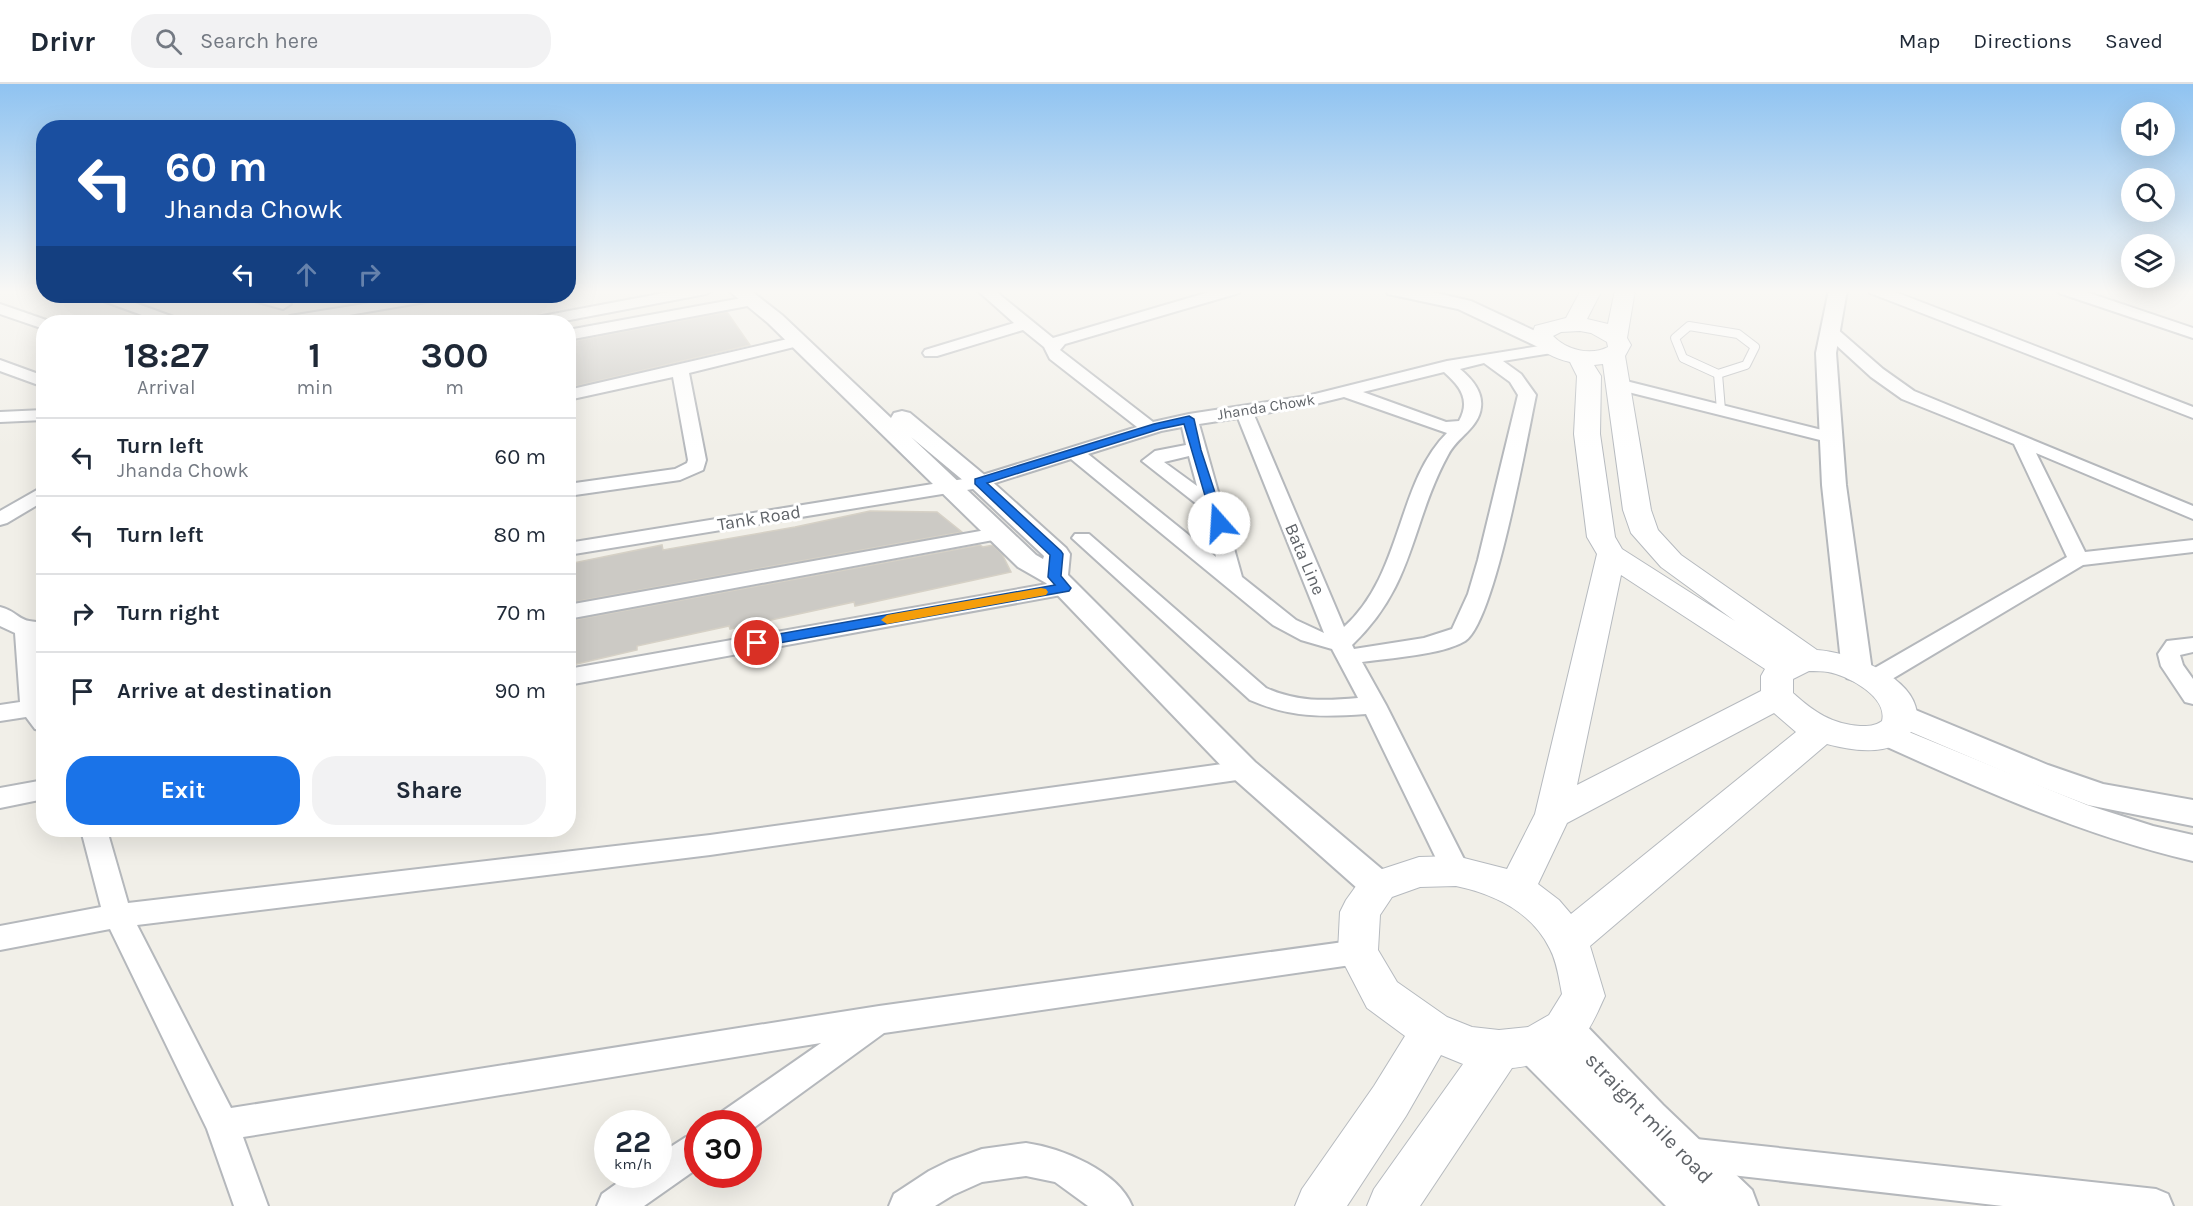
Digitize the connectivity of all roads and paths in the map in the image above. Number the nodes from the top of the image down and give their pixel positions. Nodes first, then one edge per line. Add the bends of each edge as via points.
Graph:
1 (795, 342) edge
2 (796, 342) edge
3 (816, 342) edge
4 (966, 342) edge
5 (1047, 342) edge
6 (1057, 342) edge
7 (1535, 342) edge
8 (1564, 342) edge
9 (1611, 342) edge
10 (1616, 342) edge
11 (1677, 342) edge
12 (1748, 342) edge
13 (1828, 342) edge
14 (1842, 342) edge
15 (2010, 342) edge
16 (1052, 346) junction
17 (1615, 347) junction
18 (931, 353) dead end
19 (1579, 357) junction
20 (1487, 358) junction
21 (0, 365) edge
22 (1447, 366) junction
23 (680, 370) junction
24 (1876, 373) junction
25 (1718, 374) junction
26 (36, 378) edge
27 (1618, 384) junction
28 (1348, 392) junction
29 (576, 393) edge
30 (1721, 410) junction
31 (1244, 411) junction
32 (2193, 413) edge
33 (36, 415) edge
34 (0, 417) edge
35 (1189, 419) junction
36 (1465, 425) junction
37 (1150, 428) junction
38 (1832, 438) junction
39 (2021, 440) junction
40 (1196, 450) junction
41 (1074, 452) junction
42 (2050, 452) junction
43 (979, 482) junction
44 (949, 486) junction
45 (576, 489) edge
46 (36, 497) edge
47 (1213, 507) junction
48 (2193, 513) edge
49 (0, 519) edge
50 (997, 534) junction
51 (1082, 538) dead end
52 (2193, 546) edge
53 (576, 548) edge
54 (1611, 554) junction
55 (2078, 559) junction
56 (1232, 580) junction
57 (1059, 582) junction
58 (576, 611) edge
59 (0, 614) edge
60 (35, 630) edge
61 (2193, 645) edge
62 (36, 646) edge
63 (1344, 650) junction
64 (576, 675) edge
65 (1790, 675) junction
66 (1866, 675) junction
67 (2193, 696) edge
68 (1374, 705) junction
69 (36, 712) edge
70 (0, 713) edge
71 (1894, 725) junction
72 (1821, 730) junction
73 (1244, 770) junction
74 (36, 791) edge
75 (0, 798) edge
76 (2193, 813) edge
77 (1553, 814) junction
78 (96, 837) edge
79 (2193, 849) edge
80 (1456, 871) junction
81 (1377, 886) junction
82 (1516, 890) junction
83 (118, 916) junction
84 (0, 938) edge
85 (1567, 940) junction
86 (1358, 952) junction
87 (879, 1020) junction
88 (1432, 1031) junction
89 (1532, 1042) junction
90 (752, 1110) edge
91 (222, 1125) junction
92 (1682, 1153) junction
93 (684, 1158) edge
94 (2000, 1197) edge
95 (251, 1206) edge
96 (614, 1206) edge
97 (906, 1206) edge
98 (1114, 1206) edge
99 (1319, 1206) edge
100 (1391, 1206) edge
101 (1696, 1206) edge
102 (1736, 1206) edge
103 (2156, 1206) edge

1 - 23 street
2 - 44 street
3 - 43 street
4 - 18 street
5 - 16 street
6 - 16 street
7 - 20 street, Jhanda Chowk
8 - 19 main road
9 - 17 main road
10 - 17 main road
11 - 25 lane via 1683,358
12 - 25 lane via 1755,348 1746,365
13 - 38 street
14 - 24 street
15 - 32 street
16 - 37 street via 1056,356
17 - 19 main road via 1596,358
17 - 27 main road
19 - 54 main road via 1589,376 1587,434 1601,537
20 - 22 street, Jhanda Chowk
20 - 63 street via 1524,386 1527,395 1481,587 1467,626 1459,635 1441,641
21 - 26 street
22 - 28 street, Jhanda Chowk
22 - 36 street via 1472,393 1471,414
23 - 29 street
23 - 45 street via 696,466 680,474
24 - 39 street via 1908,395
24 - 42 street via 1996,419 2048,445
25 - 30 lane
27 - 30 street
27 - 65 main road via 1637,510 1645,533
28 - 31 street, Jhanda Chowk
28 - 36 street via 1444,428
30 - 38 street
31 - 35 street, Jhanda Chowk
31 - 63 street, Bata Line
33 - 34 street
35 - 37 street, Jhanda Chowk
35 - 40 street
36 - 63 street via 1440,453 1387,585
37 - 41 street, Jhanda Chowk
38 - 66 street via 1834,485
39 - 42 street
39 - 55 street
40 - 47 street
40 - 47 street via 1151,460
41 - 43 street, Jhanda Chowk
41 - 56 street
42 - 48 street
43 - 44 street, Jhanda Chowk
43 - 57 street via 1057,554
44 - 50 street
44 - 53 street, Tank Road
46 - 49 street
47 - 56 street
50 - 57 street
50 - 58 street
51 - 68 street via 1258,694 1304,710
52 - 55 street
54 - 65 main road
54 - 77 main road
55 - 66 street
56 - 63 street via 1296,631
57 - 64 street
57 - 73 street
59 - 60 street via 10,625
60 - 62 street
61 - 67 street via 2175,646 2169,654 2172,666
63 - 68 street, Bata Line
65 - 66 main road via 1831,662
65 - 72 main road via 1797,714
65 - 77 main road
66 - 71 main road via 1897,702
68 - 80 street, Bata Line
69 - 70 street
71 - 72 main road via 1873,738
71 - 76 street via 2100,796
71 - 79 street via 2024,794 2092,820
72 - 85 main road
73 - 81 street
73 - 83 street via 710,845
74 - 75 street
77 - 82 main road
78 - 83 street
80 - 81 main road via 1419,872
80 - 82 main road via 1486,876
81 - 86 main road via 1360,912
82 - 85 main road via 1547,912
83 - 84 street
83 - 91 street
85 - 89 main road via 1584,996
86 - 87 street
86 - 88 main road via 1382,995
87 - 90 street
87 - 91 street
88 - 89 main road via 1470,1047
88 - 99 main road
89 - 92 street, straight mile road
89 - 100 main road
89 - 101 street, straight mile road
91 - 95 street
92 - 94 street
92 - 102 street, straight mile road
93 - 96 street
94 - 103 street
97 - 98 street via 956,1173 1002,1161 1036,1161 1066,1169

